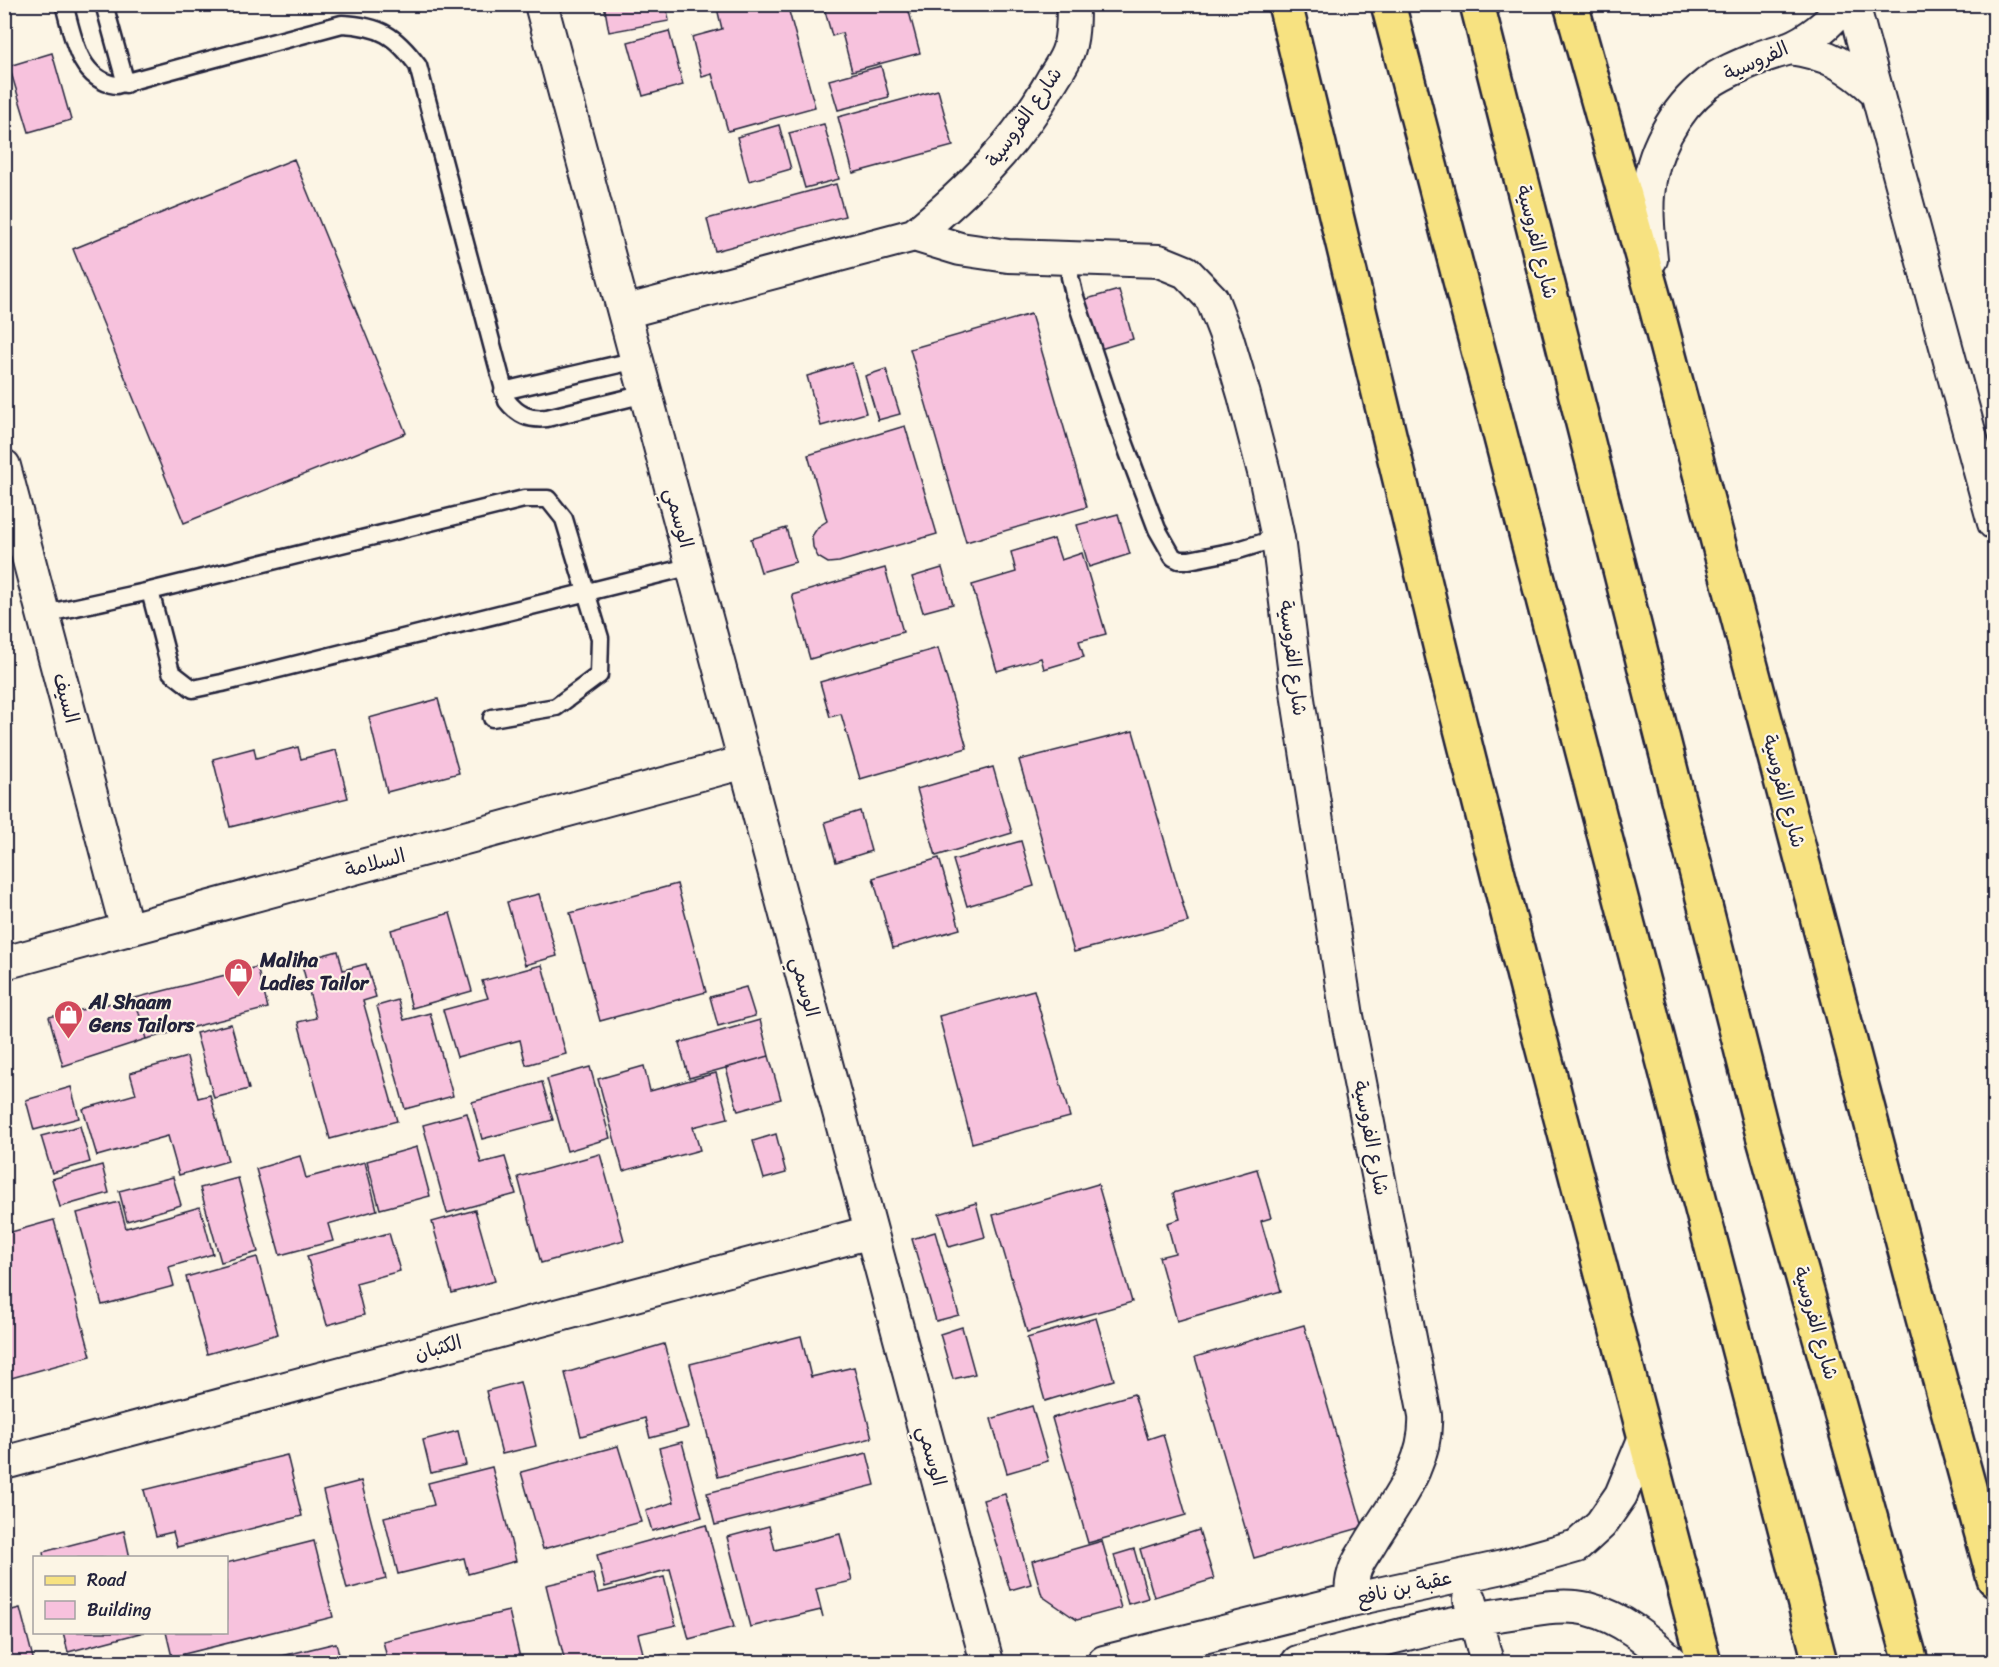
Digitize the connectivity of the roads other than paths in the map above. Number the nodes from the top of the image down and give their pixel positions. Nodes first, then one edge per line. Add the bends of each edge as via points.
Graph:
1 (64, 4) edge
2 (104, 4) edge
3 (541, 4) edge
4 (1073, 4) edge
5 (1286, 4) edge
6 (1388, 4) edge
7 (1477, 4) edge
8 (1571, 4) edge
9 (1844, 4) edge
10 (1853, 4) edge
11 (1789, 48) junction
12 (126, 84) junction
13 (1877, 92) junction
14 (914, 235) junction
15 (1071, 259) junction
16 (1654, 299) junction
17 (624, 312) junction
18 (637, 360) junction
19 (503, 391) junction
20 (645, 394) junction
21 (4, 466) edge
22 (1995, 523) edge
23 (1278, 538) junction
24 (692, 566) junction
25 (150, 591) junction
26 (585, 592) junction
27 (44, 614) junction
28 (492, 718) dead end
29 (745, 762) junction
30 (127, 930) junction
31 (4, 963) edge
32 (871, 1232) junction
33 (1646, 1437) junction
34 (4, 1463) edge
35 (1464, 1575) junction
36 (1995, 1579) edge
37 (1352, 1600) junction
38 (1474, 1618) junction
39 (1183, 1653) edge
40 (987, 1662) edge
41 (1104, 1662) edge
42 (1298, 1662) edge
43 (1487, 1662) edge
44 (1672, 1662) edge
45 (1704, 1662) edge
46 (1820, 1662) edge
47 (1911, 1662) edge

1 - 12 lane via 86,68 105,83
2 - 12 lane
3 - 17 street, الوسمي
4 - 14 street, شارع الفروسية via 1068,53 1022,127 986,171
5 - 33 main road via 1445,666
6 - 46 main road
7 - 47 main road, شارع الفروسية via 1764,1139
8 - 16 main road, شارع الفروسية
9 - 11 street, الفروسية via 1827,23
10 - 13 street
11 - 13 street via 1837,62
11 - 16 street, الفروسية via 1733,68 1706,85 1666,134 1653,164 1648,195
12 - 19 lane via 342,24 364,25 386,33 404,47 418,66 425,87
13 - 22 street
14 - 15 street, شارع الفروسية via 960,249
14 - 17 street
15 - 23 street, شارع الفروسية via 1159,261 1186,272 1212,298 1244,395
15 - 23 lane via 1074,294 1117,423 1157,529 1173,556 1189,560
16 - 36 main road, شارع الفروسية
17 - 18 street, الوسمي
18 - 19 lane
18 - 20 street, الوسمي
19 - 20 lane via 515,410 536,419
20 - 24 street, الوسمي
21 - 27 street, السيف
23 - 37 street, شارع الفروسية via 1298,699 1347,1016 1425,1415 1424,1445 1417,1466 1358,1562
24 - 26 lane
24 - 29 street, الوسمي
25 - 26 lane via 524,499 548,499 564,519
25 - 26 lane via 171,672 193,689
25 - 27 lane
26 - 28 lane via 600,639 599,675 555,707
27 - 30 street, السيف
29 - 30 street, السلامة
29 - 32 street, الوسمي
30 - 31 street, السلامة
32 - 34 street, الكثبان
32 - 40 street, الوسمي
33 - 35 street, عقبة بن نافع via 1621,1495 1601,1524 1577,1546
33 - 45 main road
35 - 37 street, عقبة بن نافع
35 - 38 street
37 - 39 street, عقبة بن نافع
38 - 42 street
38 - 43 street
38 - 44 street via 1550,1607 1586,1609 1618,1619
39 - 41 street, عقبة بن نافع

